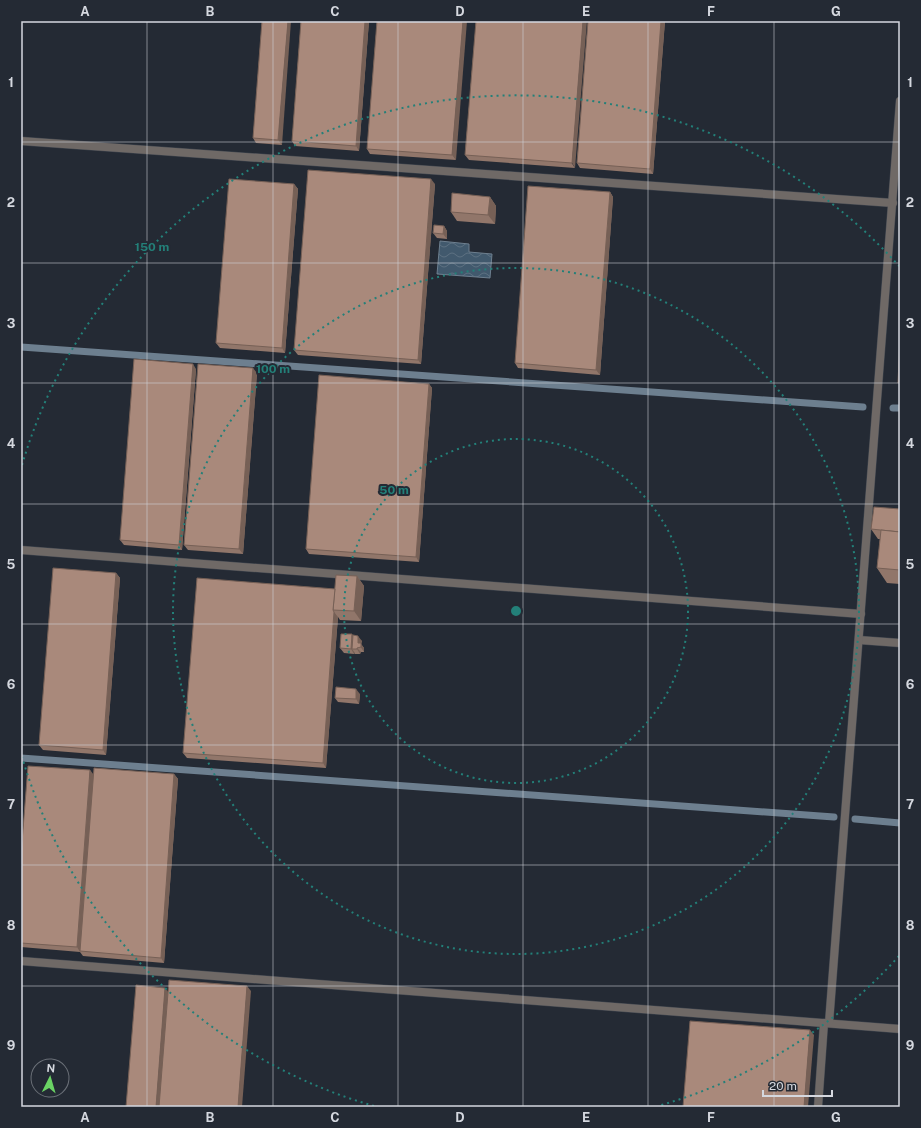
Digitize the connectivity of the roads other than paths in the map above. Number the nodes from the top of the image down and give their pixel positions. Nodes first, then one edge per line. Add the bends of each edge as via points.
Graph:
1 (900, 101) edge
2 (21, 141) edge
3 (895, 200) edge
4 (21, 550) edge
5 (861, 614) junction
6 (859, 640) junction
7 (900, 643) edge
8 (21, 962) edge
9 (827, 1023) junction
10 (900, 1028) edge
11 (818, 1107) edge

1 - 3 street
2 - 3 street
3 - 5 street
4 - 5 street
5 - 6 street
6 - 7 street
6 - 9 street
8 - 9 street
9 - 10 street
9 - 11 street

